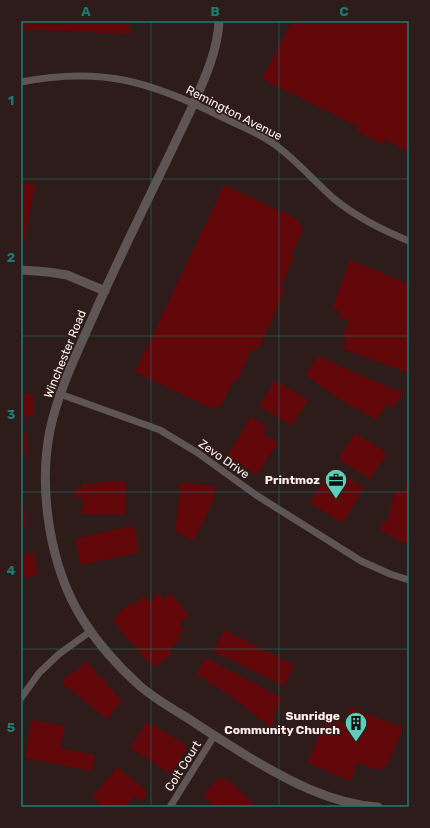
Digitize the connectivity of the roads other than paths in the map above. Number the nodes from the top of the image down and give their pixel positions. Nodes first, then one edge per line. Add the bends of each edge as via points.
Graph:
1 (219, 21) edge
2 (21, 82) edge
3 (194, 103) junction
4 (409, 241) edge
5 (21, 270) edge
6 (105, 291) junction
7 (60, 394) junction
8 (409, 580) edge
9 (91, 631) junction
10 (21, 698) edge
11 (214, 736) junction
12 (170, 807) edge
13 (368, 807) edge
14 (378, 807) edge

1 - 3 street, Winchester Road via 206,76
2 - 3 street, Remington Avenue via 78,75 108,77 152,86
3 - 4 street, Remington Avenue via 266,138 334,198 363,219
3 - 6 street, Winchester Road
5 - 6 street via 67,275
6 - 7 street, Winchester Road
7 - 8 street, Zevo Drive via 160,430 198,453 256,495 361,561
7 - 9 street, Winchester Road via 48,446 47,513 61,572 82,619
9 - 10 street via 59,654 39,673
9 - 11 street, Winchester Road via 111,656 142,687
11 - 12 street, Colt Court
11 - 13 street, Winchester Road via 284,778 314,791
13 - 14 street, Winchester Road

